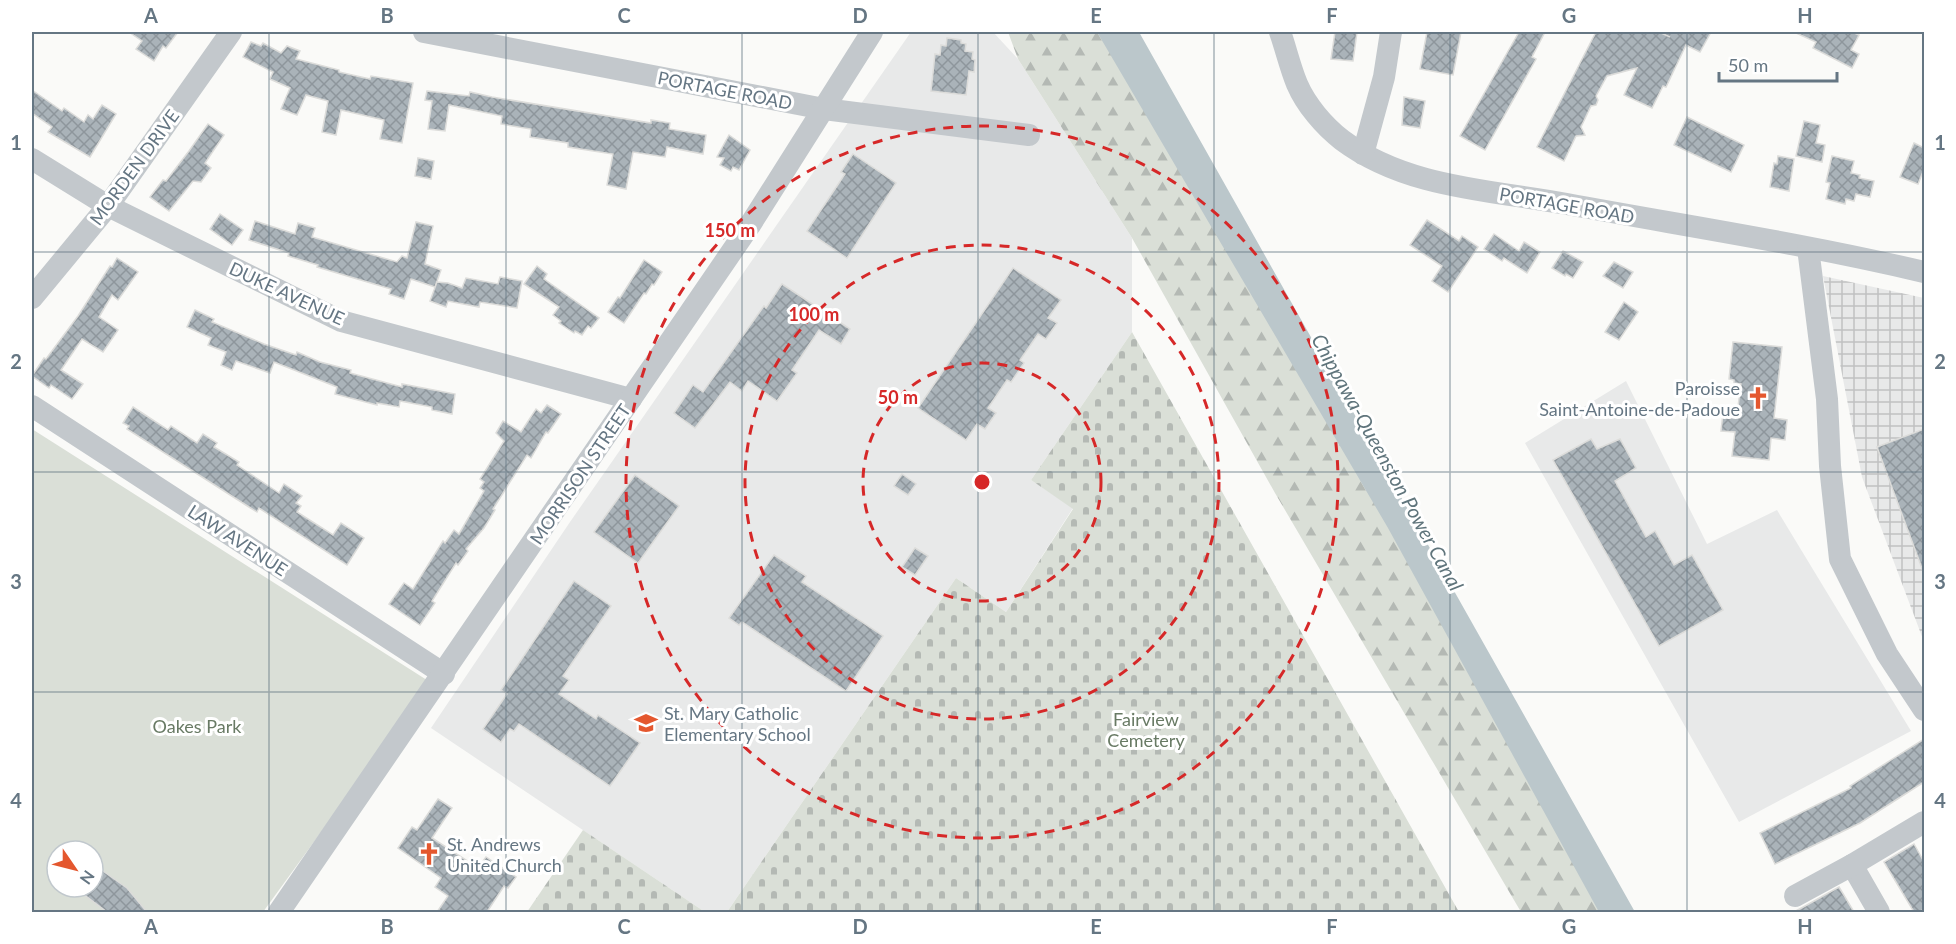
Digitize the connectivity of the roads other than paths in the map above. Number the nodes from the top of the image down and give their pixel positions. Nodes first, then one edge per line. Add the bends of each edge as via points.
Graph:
1 (231, 32) edge
2 (424, 32) edge
3 (872, 32) edge
4 (1280, 32) edge
5 (1391, 32) edge
6 (824, 109) junction
7 (1029, 135) dead end
8 (1363, 154) junction
9 (32, 159) edge
10 (108, 206) junction
11 (1808, 248) junction
12 (1924, 272) edge
13 (32, 298) edge
14 (631, 399) junction
15 (32, 406) edge
16 (444, 674) junction
17 (1924, 710) edge
18 (1924, 822) edge
19 (1852, 865) junction
20 (1795, 896) dead end
21 (279, 912) edge
22 (1879, 912) edge

1 - 10 street, MORDEN DRIVE
2 - 6 street, PORTAGE ROAD
3 - 6 street, MORRISON STREET
4 - 8 street, PORTAGE ROAD via 1297,85 1321,121
5 - 8 street via 1384,76
6 - 7 street, PORTAGE ROAD
6 - 14 street, MORRISON STREET
8 - 11 street, PORTAGE ROAD via 1401,173 1445,184
9 - 10 street, DUKE AVENUE
10 - 13 street, MORDEN DRIVE
10 - 14 street, DUKE AVENUE via 341,321
11 - 12 street, PORTAGE ROAD
11 - 17 street via 1827,399 1840,559 1887,654
14 - 16 street, MORRISON STREET
15 - 16 street, LAW AVENUE
16 - 21 street, MORRISON STREET
18 - 19 street
19 - 20 street
19 - 22 street

